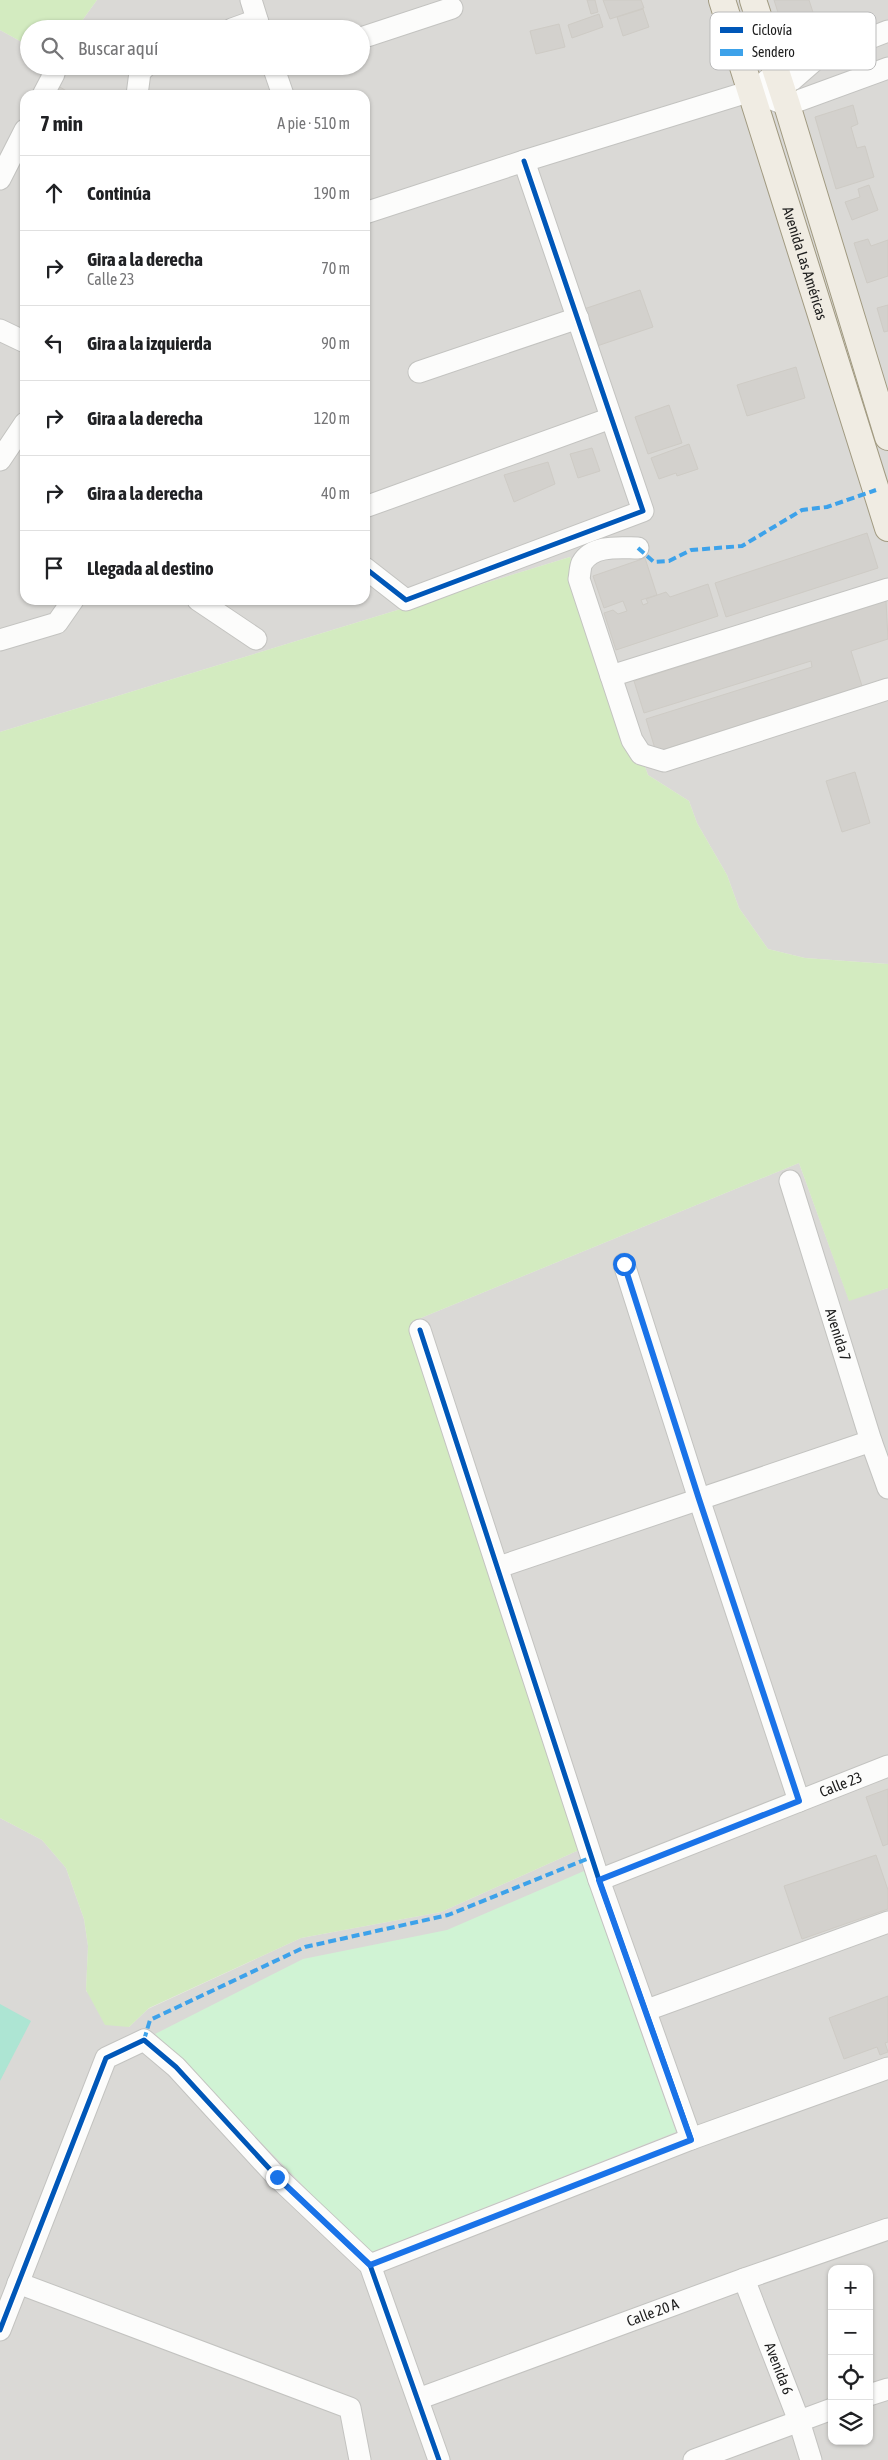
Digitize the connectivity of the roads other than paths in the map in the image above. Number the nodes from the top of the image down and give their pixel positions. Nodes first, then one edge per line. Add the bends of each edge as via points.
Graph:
1 (251, 0) edge
2 (722, 0) edge
3 (753, 0) edge
4 (452, 8) dead end
5 (726, 12) edge
6 (757, 12) edge
7 (257, 20) edge
8 (888, 31) edge
9 (370, 35) edge
10 (876, 36) edge
11 (888, 68) edge
12 (745, 70) edge
13 (776, 70) edge
14 (803, 70) edge
15 (820, 70) edge
16 (777, 74) junction
17 (53, 75) edge
18 (139, 75) edge
19 (277, 75) edge
20 (46, 90) edge
21 (137, 90) edge
22 (282, 90) edge
23 (827, 90) junction
24 (752, 91) junction
25 (787, 105) junction
26 (20, 140) edge
27 (524, 161) junction
28 (0, 178) edge
29 (370, 211) edge
30 (578, 318) junction
31 (0, 330) edge
32 (20, 340) edge
33 (419, 372) dead end
34 (611, 418) junction
35 (20, 430) edge
36 (888, 437) edge
37 (0, 460) edge
38 (370, 506) edge
39 (888, 528) edge
40 (638, 548) dead end
41 (370, 572) edge
42 (888, 589) edge
43 (70, 605) edge
44 (205, 605) edge
45 (0, 640) edge
46 (256, 640) dead end
47 (611, 676) junction
48 (888, 689) edge
49 (790, 1181) dead end
50 (624, 1264) dead end
51 (420, 1330) dead end
52 (871, 1441) junction
53 (888, 1488) edge
54 (699, 1499) junction
55 (498, 1567) junction
56 (888, 1766) edge
57 (799, 1801) junction
58 (599, 1880) junction
59 (888, 1922) edge
60 (647, 2010) junction
61 (888, 2068) edge
62 (691, 2140) junction
63 (888, 2229) edge
64 (370, 2265) junction
65 (744, 2279) junction
66 (18, 2284) junction
67 (0, 2330) edge
68 (888, 2389) edge
69 (873, 2394) edge
70 (418, 2399) junction
71 (828, 2410) edge
72 (799, 2421) junction
73 (360, 2460) edge
74 (439, 2460) edge
75 (694, 2460) edge
76 (811, 2460) edge

1 - 7 street
2 - 5 main road, Avenida Las Américas
3 - 6 main road, Avenida Las Américas
4 - 9 street
8 - 10 street
11 - 23 street
12 - 24 main road, Avenida Las Américas
13 - 16 main road, Avenida Las Américas
14 - 16 street via 792,80
15 - 23 street
16 - 24 street
16 - 25 main road, Avenida Las Américas
17 - 20 street
18 - 21 street
19 - 22 street
23 - 25 street
24 - 25 street
24 - 27 street
24 - 39 main road, Avenida Las Américas
25 - 36 main road, Avenida Las Américas
26 - 28 street
27 - 29 street
27 - 30 street
30 - 33 street
30 - 34 street
31 - 32 street
34 - 38 street
34 - 41 street via 643,511 406,600
35 - 37 street
40 - 47 street via 612,547 594,552 582,562 579,578
42 - 47 street
43 - 45 street via 57,623
44 - 46 street
47 - 48 street via 632,740 641,754 664,761
49 - 52 street, Avenida 7
50 - 54 street
51 - 55 street
52 - 53 street, Avenida 7
52 - 54 street
54 - 55 street
54 - 57 street
55 - 58 street
56 - 57 street, Calle 23
57 - 58 street, Calle 23
58 - 60 street
59 - 60 street
60 - 62 street
61 - 62 street
62 - 64 street
63 - 65 street, Calle 20 A
64 - 66 street via 277,2177 176,2067 144,2040 106,2058
64 - 70 street
65 - 70 street, Calle 20 A
65 - 72 street, Avenida 6
66 - 67 street
66 - 73 street via 350,2408
68 - 69 street
70 - 74 street
71 - 72 street
72 - 75 street
72 - 76 street, Avenida 6

